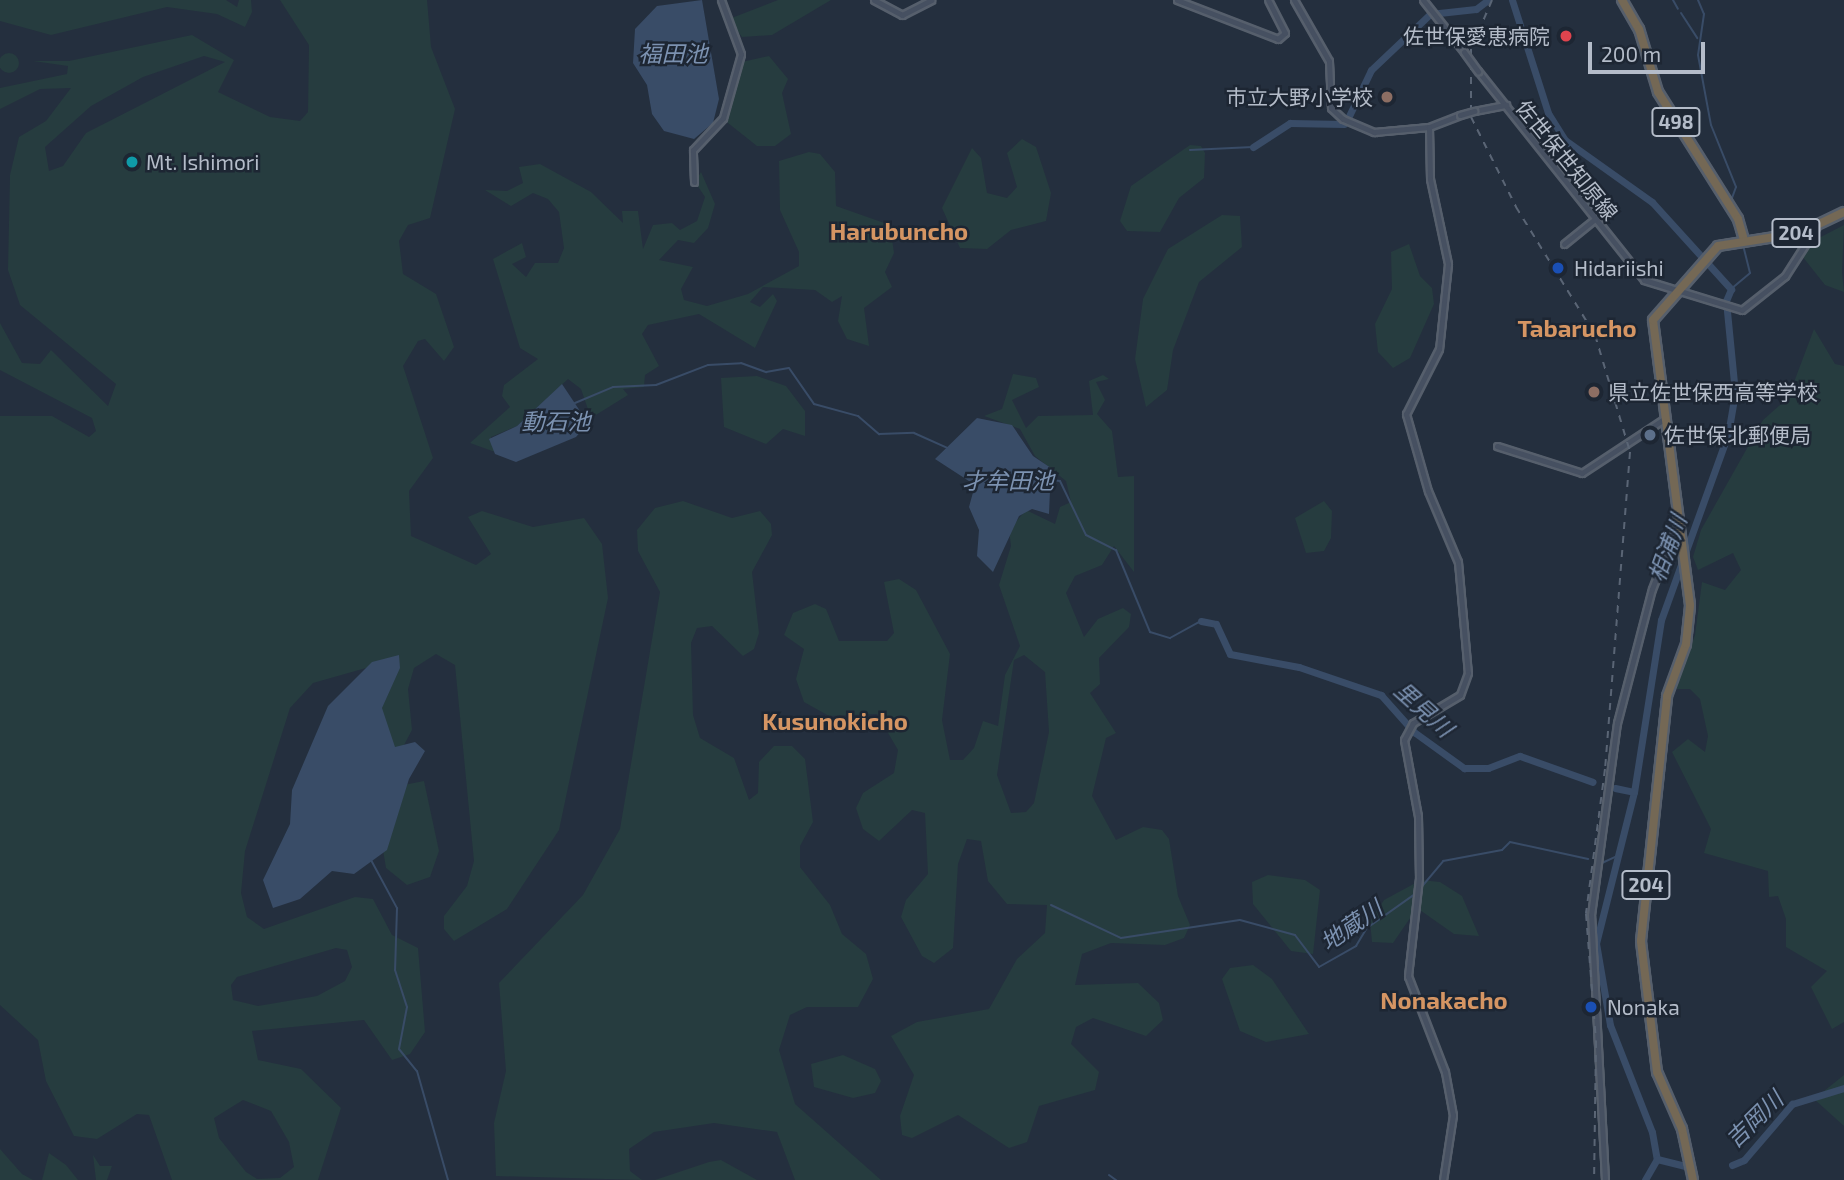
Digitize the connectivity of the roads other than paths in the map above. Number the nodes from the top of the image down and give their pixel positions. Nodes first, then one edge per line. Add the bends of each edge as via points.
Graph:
1 (721, 0) edge
2 (874, 0) edge
3 (931, 0) edge
4 (1177, 0) edge
5 (1268, 0) edge
6 (1294, 0) edge
7 (1423, 0) edge
8 (1622, 0) edge
9 (1506, 106) junction
10 (1429, 127) junction
11 (694, 181) dead end
12 (1844, 212) edge
13 (1595, 219) junction
14 (1817, 226) junction
15 (1743, 237) junction
16 (1564, 244) dead end
17 (1674, 291) junction
18 (1664, 419) junction
19 (1497, 446) dead end
20 (1678, 522) junction
21 (1443, 1180) edge
22 (1605, 1180) edge
23 (1693, 1180) edge

1 - 11 street via 740,54 723,118 693,150
2 - 3 street via 902,15
4 - 5 street via 1278,39 1285,33
6 - 10 street, 佐世保世知原線 via 1329,61 1334,111 1364,131
7 - 9 street, bridge
8 - 15 highway, 498 via 1639,29 1658,92 1738,219
9 - 10 street, 佐世保世知原線, bridge via 1474,111
9 - 13 street, 佐世保世知原線
10 - 21 street via 1430,179 1448,264 1439,349 1406,414 1428,491 1458,562 1468,673 1453,703 1407,731 1419,878 1408,976 1445,1072 1453,1115
12 - 14 highway, 204
13 - 16 street
13 - 17 street, 佐世保世知原線 via 1644,280
14 - 15 highway, 204
14 - 17 street, 佐世保世知原線 via 1785,276 1742,310
15 - 17 highway, 204 via 1712,251
17 - 18 highway, 204 via 1652,328
18 - 19 street via 1582,473
18 - 20 highway, 204
20 - 22 street via 1651,589 1617,723 1591,915
20 - 23 highway, 204 via 1688,587 1686,644 1667,696 1641,941 1657,1072 1682,1129

